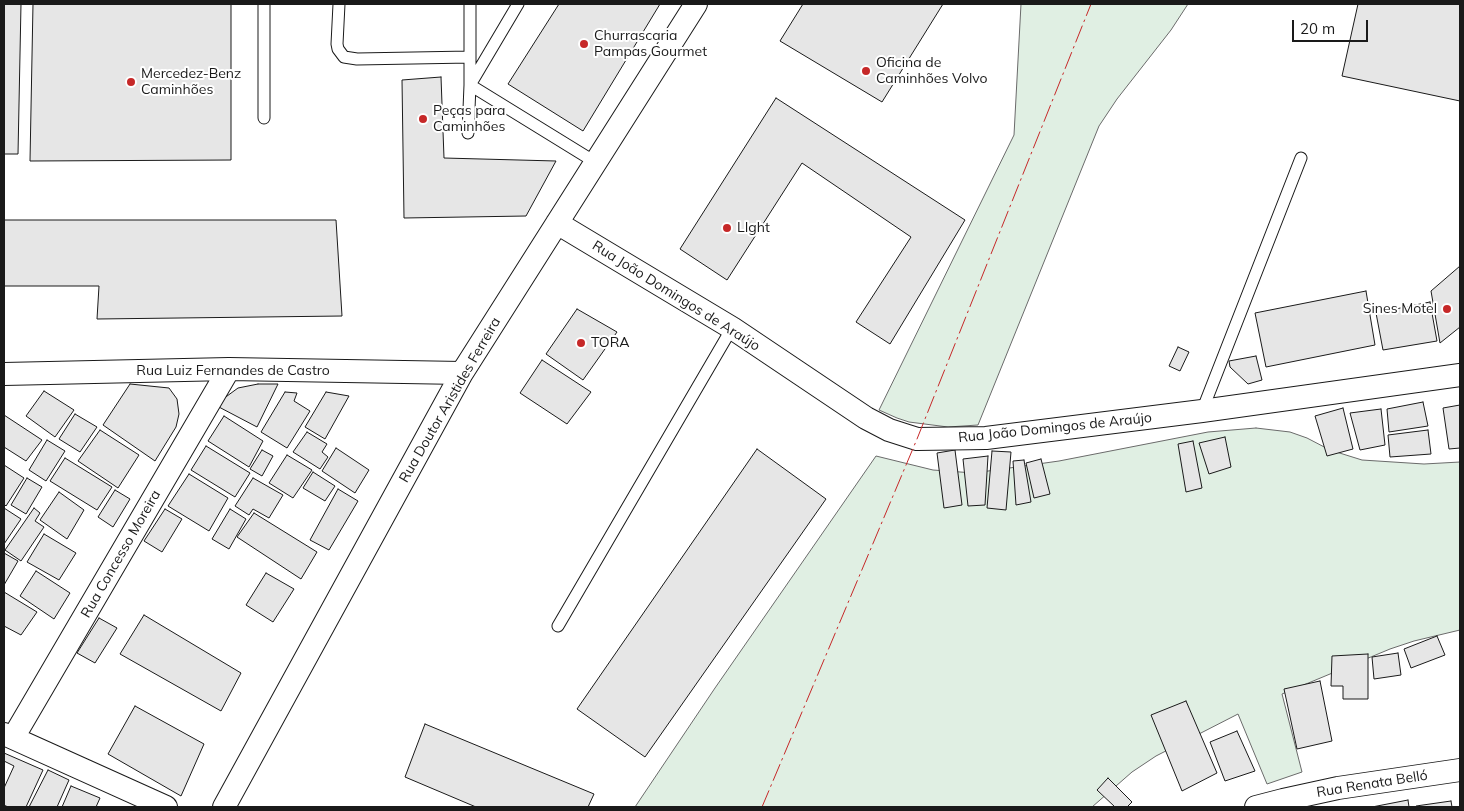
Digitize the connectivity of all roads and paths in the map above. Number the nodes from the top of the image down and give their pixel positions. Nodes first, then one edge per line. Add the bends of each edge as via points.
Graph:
1 (264, 4) edge
2 (338, 4) edge
3 (470, 4) edge
4 (518, 4) edge
5 (696, 4) edge
6 (470, 57) junction
7 (470, 86) junction
8 (264, 118) dead end
9 (468, 133) dead end
10 (1301, 158) dead end
11 (595, 162) junction
12 (557, 223) junction
13 (732, 328) junction
14 (229, 369) junction
15 (462, 373) junction
16 (4, 374) edge
17 (1460, 374) edge
18 (1202, 411) junction
19 (558, 626) dead end
20 (9, 736) edge
21 (1460, 770) edge
22 (166, 807) edge
23 (224, 807) edge
24 (1256, 807) edge

1 - 8 lane
2 - 6 lane via 337,44 344,57
3 - 6 lane
4 - 7 lane
5 - 11 street, Rua Doutor Aristides Ferreira
6 - 7 lane
7 - 9 lane
7 - 11 lane
10 - 18 lane
11 - 12 street, Rua Doutor Aristides Ferreira
12 - 13 street, Rua João Domingos de Araújo
12 - 15 street, Rua Doutor Aristides Ferreira
13 - 18 street, Rua João Domingos de Araújo via 866,418 888,430 917,439 986,438
13 - 19 lane
14 - 15 street, Rua Luiz Fernandes de Castro
14 - 16 street, Rua Luiz Fernandes de Castro
14 - 20 street, Rua Concesso Moreira
15 - 23 street, Rua Doutor Aristides Ferreira
17 - 18 street, Rua João Domingos de Araújo
20 - 22 street
21 - 24 street, Rua Renata Belló via 1338,788

